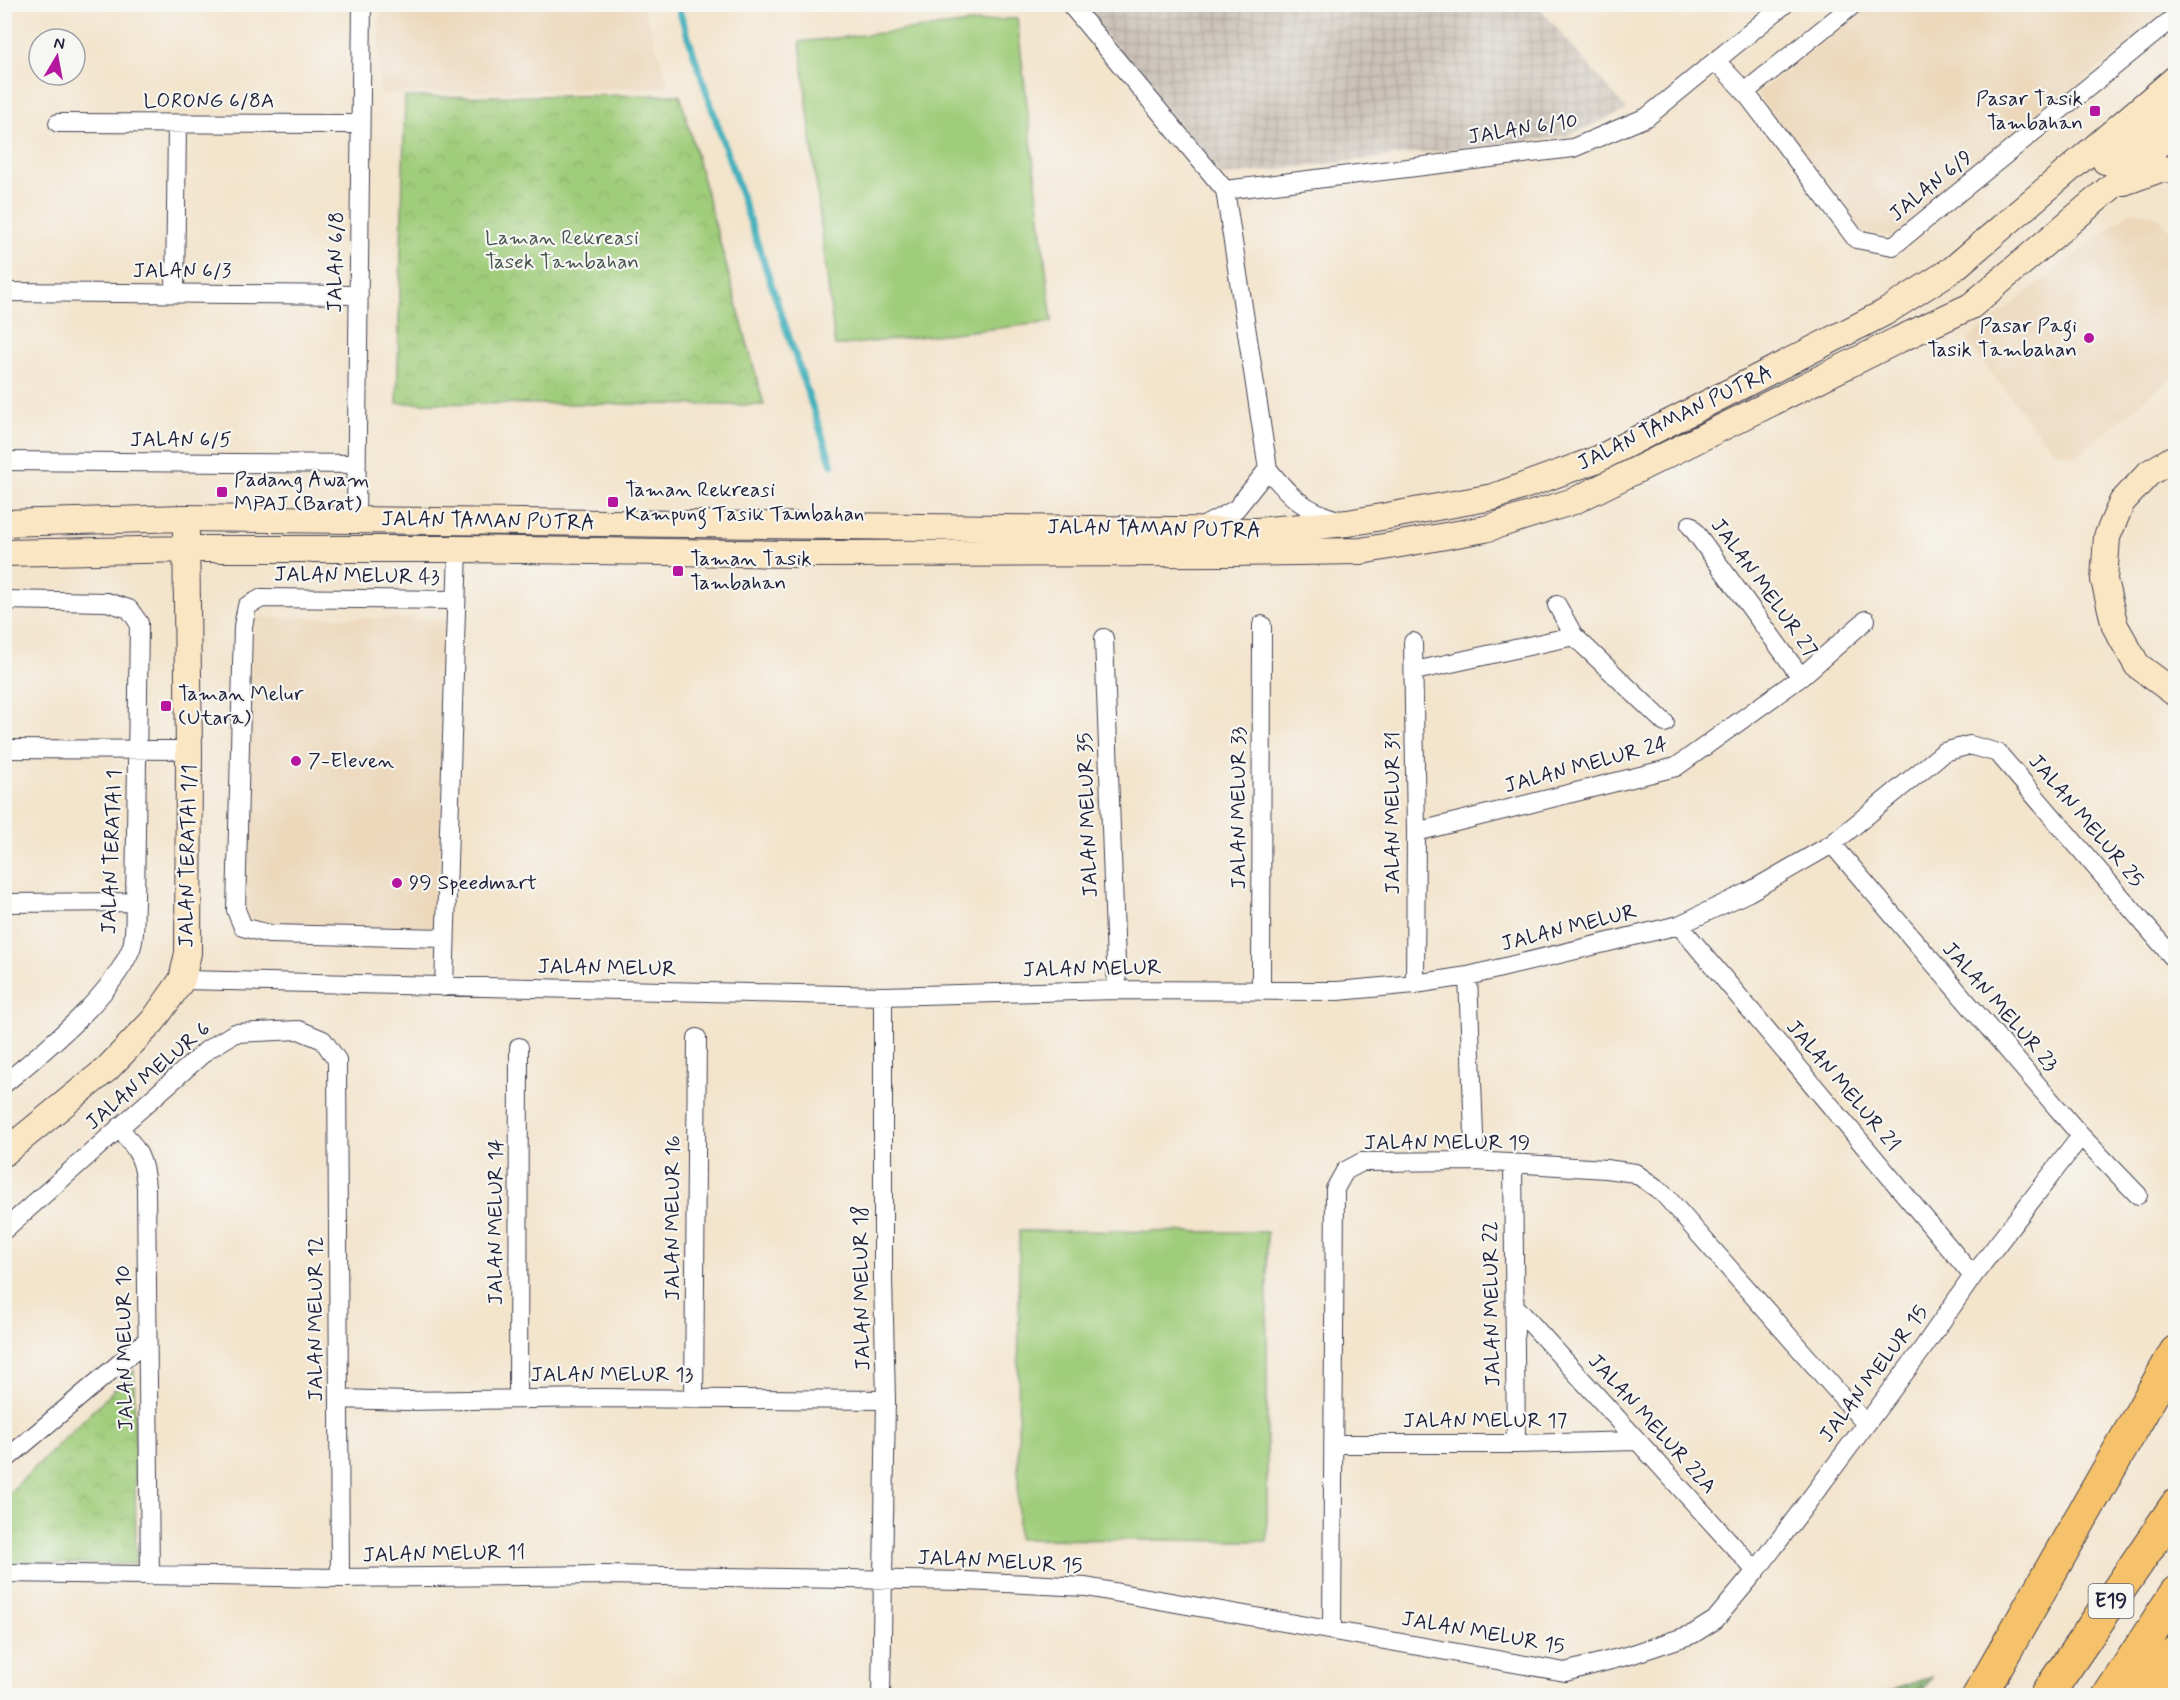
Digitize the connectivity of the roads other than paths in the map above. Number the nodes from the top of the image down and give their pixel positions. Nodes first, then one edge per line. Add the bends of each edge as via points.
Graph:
1 (362, 4) edge
2 (1070, 4) edge
3 (1785, 4) edge
4 (1854, 4) edge
5 (2175, 16) edge
6 (1716, 61) junction
7 (2175, 78) edge
8 (1745, 92) junction
9 (58, 123) dead end
10 (2173, 123) edge
11 (177, 124) junction
12 (360, 124) junction
13 (2175, 171) edge
14 (2111, 187) junction
15 (1225, 190) junction
16 (1953, 269) junction
17 (4, 292) edge
18 (175, 293) junction
19 (358, 295) junction
20 (2175, 457) edge
21 (4, 461) edge
22 (357, 464) junction
23 (1268, 469) junction
24 (185, 518) junction
25 (356, 519) junction
26 (4, 523) edge
27 (797, 524) junction
28 (1348, 524) junction
29 (1690, 525) dead end
30 (1197, 529) junction
31 (186, 549) junction
32 (458, 549) junction
33 (4, 554) edge
34 (797, 554) junction
35 (4, 600) edge
36 (456, 600) junction
37 (1557, 605) dead end
38 (1866, 620) dead end
39 (1262, 625) dead end
40 (1574, 636) junction
41 (1104, 638) dead end
42 (1413, 642) dead end
43 (1415, 671) junction
44 (1801, 677) junction
45 (2175, 694) edge
46 (1665, 723) dead end
47 (4, 749) edge
48 (138, 750) junction
49 (189, 750) junction
50 (1944, 752) joint
51 (1416, 832) junction
52 (1832, 844) junction
53 (135, 902) junction
54 (4, 903) edge
55 (1678, 925) junction
56 (445, 938) junction
57 (2175, 961) edge
58 (1468, 976) junction
59 (182, 980) junction
60 (1415, 984) junction
61 (444, 987) junction
62 (1117, 990) junction
63 (1261, 991) junction
64 (883, 996) junction
65 (697, 1038) dead end
66 (519, 1047) dead end
67 (337, 1060) joint
68 (6, 1081) edge
69 (119, 1127) junction
70 (2081, 1136) junction
71 (4, 1153) edge
72 (1475, 1161) junction
73 (1513, 1163) junction
74 (2138, 1196) dead end
75 (4, 1230) edge
76 (1973, 1276) junction
77 (1515, 1306) junction
78 (147, 1340) junction
79 (2175, 1352) edge
80 (518, 1398) junction
81 (694, 1398) junction
82 (339, 1399) junction
83 (886, 1400) junction
84 (1865, 1423) junction
85 (1638, 1441) junction
86 (1333, 1444) junction
87 (1516, 1444) junction
88 (4, 1461) edge
89 (2175, 1506) edge
90 (1756, 1571) junction
91 (4, 1574) edge
92 (150, 1576) junction
93 (340, 1578) junction
94 (883, 1580) junction
95 (2175, 1593) edge
96 (1332, 1629) junction
97 (2175, 1653) edge
98 (881, 1695) edge
99 (1979, 1695) edge
100 (2046, 1695) edge
101 (2109, 1695) edge
102 (2140, 1695) edge

1 - 12 street, JALAN 6/8
2 - 15 street
3 - 6 street, JALAN 6/10
4 - 8 street
5 - 8 street, JALAN 6/9 via 1893,246 1856,239
6 - 8 street, JALAN 6/9
6 - 15 street, JALAN 6/10 via 1647,117 1574,148
7 - 16 street, JALAN TAMAN PUTRA
9 - 11 street, LORONG 6/8A
10 - 14 street, JALAN TAMAN PUTRA
10 - 16 street via 2143,130 2060,198
11 - 12 street, LORONG 6/8A
11 - 18 street
12 - 19 street, JALAN 6/8
13 - 14 street via 2160,169
14 - 34 street, JALAN TAMAN PUTRA via 1971,306 1574,501 1485,530 1361,551
15 - 23 street
16 - 28 street, JALAN TAMAN PUTRA via 1884,314 1598,459 1493,497
17 - 18 street, JALAN 6/3
18 - 19 street, JALAN 6/3
19 - 22 street, JALAN 6/8
20 - 45 street via 2150,473 2122,502 2107,537 2104,580 2115,626 2137,665
21 - 22 street, JALAN 6/5
22 - 25 street, JALAN 6/8
23 - 28 street via 1302,506
23 - 30 street via 1236,509
24 - 25 street, JALAN TAMAN PUTRA
24 - 26 street, JALAN TAMAN PUTRA
24 - 31 street, JALAN TERATAI 1/1
25 - 27 street, JALAN TAMAN PUTRA
27 - 30 street, JALAN TAMAN PUTRA
27 - 34 street
28 - 30 street, JALAN TAMAN PUTRA via 1256,531
29 - 44 street, JALAN MELUR 27
31 - 32 street, JALAN TAMAN PUTRA
31 - 33 street, JALAN TAMAN PUTRA
31 - 49 street, JALAN TERATAI 1/1
32 - 34 street, JALAN TAMAN PUTRA
32 - 36 street, JALAN MELUR 43
35 - 48 street, JALAN TERATAI 1 via 107,602 129,609 139,622
36 - 56 street, JALAN MELUR 43
36 - 56 street, JALAN MELUR 43 via 262,598 247,606 243,626 236,910 243,927 269,934
37 - 40 street
38 - 44 street, JALAN MELUR 24
39 - 63 street, JALAN MELUR 33
40 - 43 street
40 - 46 street
41 - 62 street, JALAN MELUR 35
42 - 43 street, JALAN MELUR 31
43 - 51 street, JALAN MELUR 31
44 - 51 street, JALAN MELUR 24 via 1676,767
47 - 48 street
48 - 49 street
48 - 53 street, JALAN TERATAI 1
49 - 59 street, JALAN TERATAI 1/1 via 188,953
50 - 52 street, JALAN MELUR
50 - 57 street, JALAN MELUR 25 via 1970,745 1998,753
51 - 60 street, JALAN MELUR 31
52 - 55 street, JALAN MELUR via 1749,892
52 - 70 street, JALAN MELUR 23
53 - 54 street
53 - 68 street, JALAN TERATAI 1 via 132,947 110,984 68,1028
55 - 58 street, JALAN MELUR
55 - 76 street, JALAN MELUR 21
56 - 61 street, JALAN MELUR 43
58 - 60 street, JALAN MELUR
58 - 72 street
59 - 61 street, JALAN MELUR
59 - 71 street, JALAN TERATAI 1/1 via 153,1021 108,1069
60 - 63 street, JALAN MELUR via 1338,991
61 - 64 street, JALAN MELUR
62 - 63 street, JALAN MELUR
62 - 64 street, JALAN MELUR
64 - 83 street, JALAN MELUR 18
65 - 81 street, JALAN MELUR 16
66 - 80 street, JALAN MELUR 14
67 - 69 street, JALAN MELUR 6 via 323,1040 298,1029 235,1033 207,1050
67 - 82 street, JALAN MELUR 12
69 - 75 street, JALAN MELUR 6
69 - 78 street, JALAN MELUR 10 via 144,1165
70 - 74 street, JALAN MELUR 23
70 - 76 street, JALAN MELUR 15
72 - 73 street, JALAN MELUR 19
72 - 86 street, JALAN MELUR 19 via 1362,1162 1345,1171 1335,1188
73 - 77 street, JALAN MELUR 22
73 - 84 street, JALAN MELUR 19 via 1635,1173 1662,1192
76 - 84 street, JALAN MELUR 15
77 - 85 street, JALAN MELUR 22A
77 - 87 street, JALAN MELUR 22
78 - 88 street
78 - 92 street, JALAN MELUR 10
79 - 99 highway
80 - 81 street, JALAN MELUR 13
80 - 82 street, JALAN MELUR 13
81 - 83 street, JALAN MELUR 13
82 - 93 street, JALAN MELUR 12
83 - 94 street, JALAN MELUR 18
84 - 90 street, JALAN MELUR 15
85 - 87 street, JALAN MELUR 17
85 - 90 street, JALAN MELUR 22A
86 - 87 street, JALAN MELUR 17
86 - 96 street, JALAN MELUR 19
89 - 100 highway, E19
90 - 96 street, JALAN MELUR 15 via 1715,1620 1693,1634 1565,1672
91 - 92 street, JALAN MELUR 11
92 - 93 street, JALAN MELUR 11
93 - 94 street, JALAN MELUR 11 via 604,1575
94 - 96 street, JALAN MELUR 15 via 1086,1587
94 - 98 street, JALAN MELUR 18
95 - 101 highway, E19
97 - 102 highway

